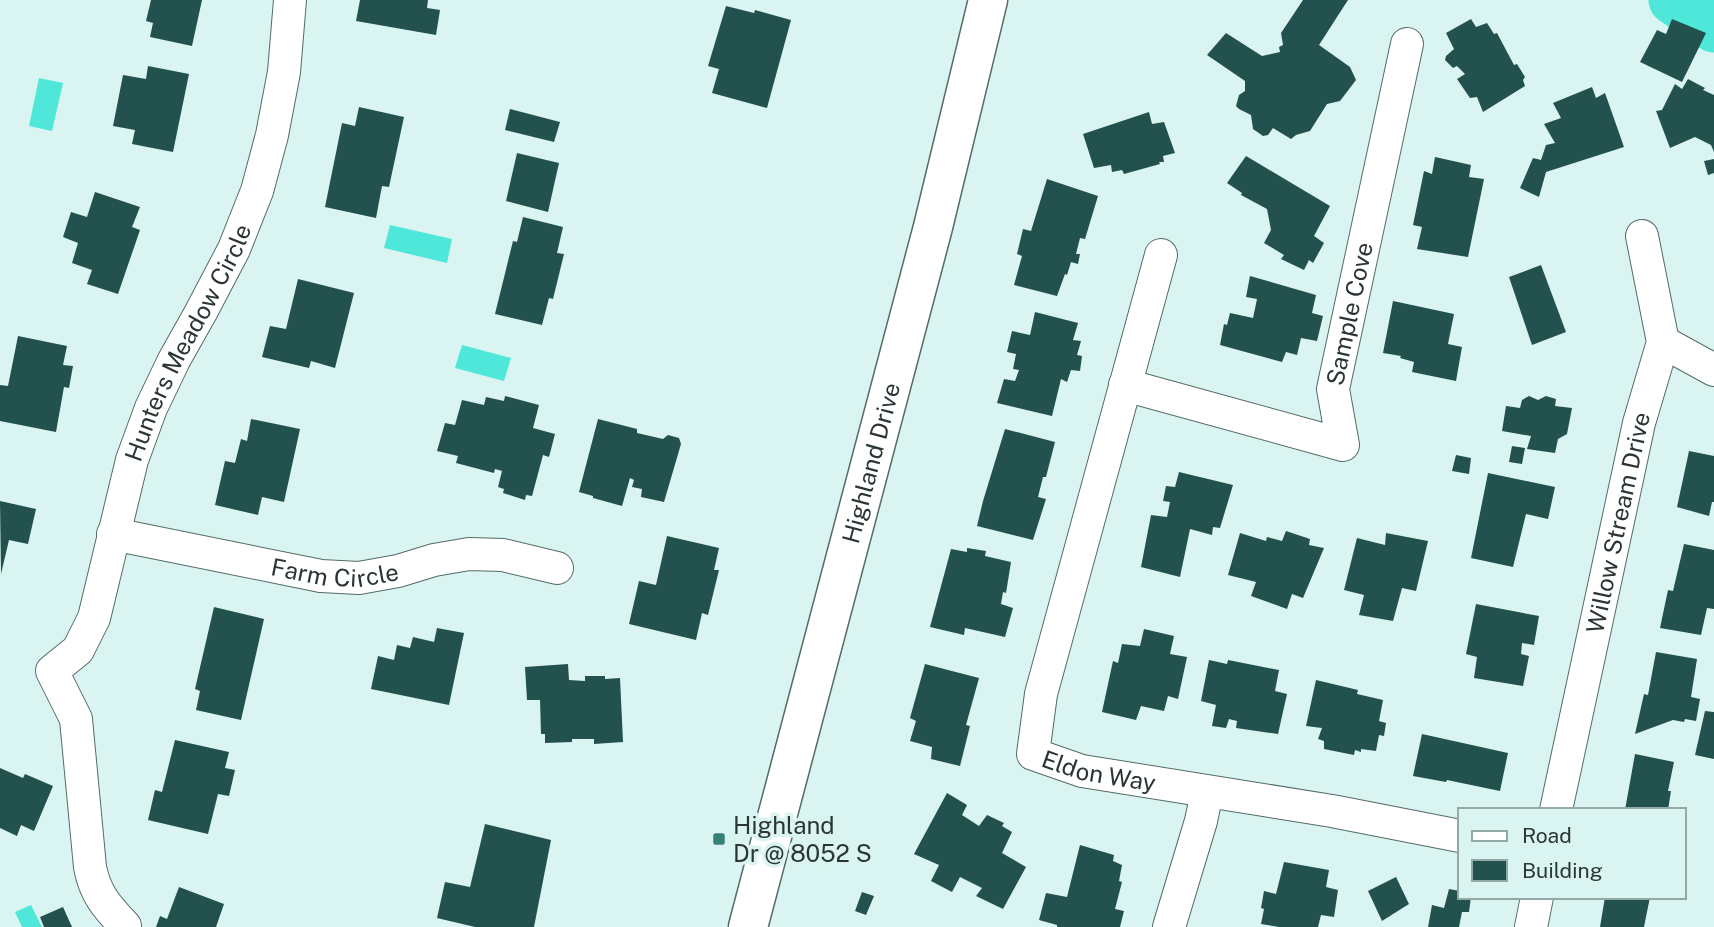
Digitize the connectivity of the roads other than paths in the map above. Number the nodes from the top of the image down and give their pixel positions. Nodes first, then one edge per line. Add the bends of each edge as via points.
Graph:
1 (290, 0) edge
2 (988, 0) edge
3 (1407, 44) dead end
4 (1642, 236) dead end
5 (1161, 255) dead end
6 (1663, 342) junction
7 (1714, 370) edge
8 (1125, 385) junction
9 (113, 534) junction
10 (557, 568) dead end
11 (1207, 792) junction
12 (1556, 808) edge
13 (1458, 836) edge
14 (1537, 899) edge
15 (125, 926) edge
16 (748, 927) edge
17 (1169, 927) edge
18 (1531, 927) edge

1 - 9 street, Hunters Meadow Circle via 284,72 257,191 234,249 151,408
2 - 16 main road, Highland Drive
3 - 8 street, Sample Cove via 1333,389 1343,445
4 - 6 street, Willow Stream Drive
5 - 8 street
6 - 7 street
6 - 12 street, Willow Stream Drive via 1639,423
8 - 11 street, Eldon Way via 1041,694 1033,754 1082,771
9 - 10 street, Farm Circle via 321,576 359,578 469,554 503,555
9 - 15 street, Hunters Meadow Circle via 94,618 78,650 52,671 76,719 93,883
11 - 13 street, Eldon Way
11 - 17 street
14 - 18 street

